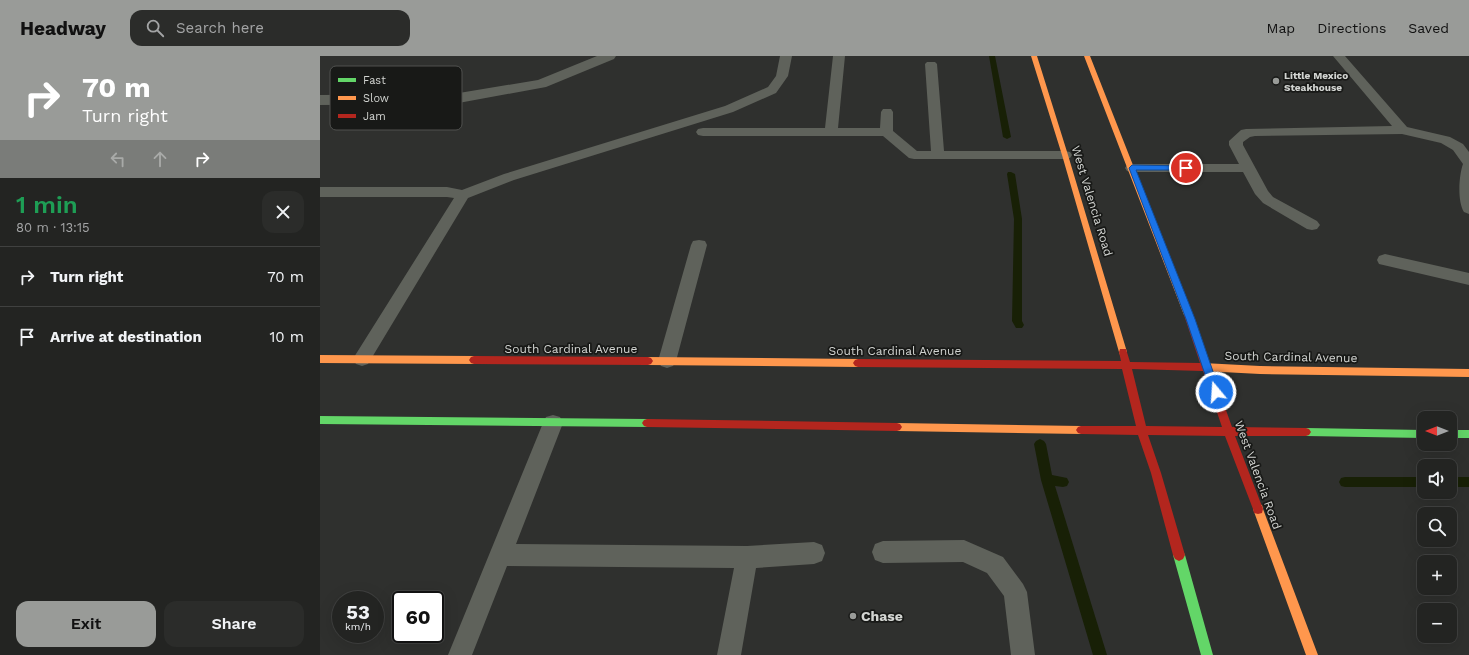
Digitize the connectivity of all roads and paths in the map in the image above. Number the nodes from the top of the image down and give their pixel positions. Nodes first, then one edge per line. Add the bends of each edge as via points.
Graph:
1 (609, 56) edge
2 (786, 56) edge
3 (839, 56) edge
4 (1034, 56) edge
5 (1087, 56) edge
6 (1339, 56) edge
7 (931, 64) dead end
8 (462, 97) edge
9 (320, 100) edge
10 (330, 100) edge
11 (887, 112) dead end
12 (1402, 130) junction
13 (703, 132) dead end
14 (831, 132) junction
15 (886, 132) junction
16 (1065, 154) junction
17 (938, 155) junction
18 (1469, 162) edge
19 (1469, 165) edge
20 (1132, 168) junction
21 (1248, 168) junction
22 (320, 192) edge
23 (464, 195) junction
24 (1469, 209) edge
25 (1312, 225) dead end
26 (699, 245) dead end
27 (1385, 260) dead end
28 (1469, 279) edge
29 (320, 359) edge
30 (362, 359) junction
31 (667, 361) junction
32 (1126, 365) junction
33 (1207, 367) junction
34 (1469, 373) edge
35 (320, 420) edge
36 (553, 423) junction
37 (1228, 430) junction
38 (1142, 431) junction
39 (1417, 434) edge
40 (1457, 434) edge
41 (1469, 434) edge
42 (884, 552) dead end
43 (814, 553) dead end
44 (500, 555) junction
45 (747, 557) junction
46 (460, 655) edge
47 (729, 655) edge
48 (1023, 655) edge
49 (1207, 655) edge
50 (1312, 655) edge

1 - 8 street via 541,84
2 - 23 lane via 782,76 772,90 729,109 509,177
3 - 14 lane
4 - 16 main road, West Valencia Road
5 - 20 main road, West Valencia Road
6 - 12 lane
7 - 17 lane
9 - 10 street
11 - 15 lane
12 - 18 lane via 1445,140 1458,147
12 - 21 lane via 1246,133 1236,140 1236,145
13 - 14 lane
14 - 15 lane
15 - 17 lane via 914,155
16 - 17 lane
16 - 32 main road, West Valencia Road
19 - 24 lane via 1466,197
20 - 21 lane
20 - 33 main road, West Valencia Road
21 - 25 lane via 1268,200
22 - 23 lane via 447,192
23 - 30 lane
26 - 31 lane
27 - 28 lane
29 - 30 main road, South Cardinal Avenue
30 - 31 main road, South Cardinal Avenue
31 - 32 main road, South Cardinal Avenue
32 - 33 main road, South Cardinal Avenue
32 - 38 main road, West Valencia Road
33 - 34 main road, South Cardinal Avenue
33 - 37 main road, West Valencia Road
35 - 36 main road
36 - 38 main road
36 - 44 lane
37 - 38 main road
37 - 39 main road
37 - 50 main road, West Valencia Road
38 - 49 main road, West Valencia Road
40 - 41 main road
42 - 48 lane via 964,550 995,566 1015,592
43 - 45 lane
44 - 45 lane
44 - 46 lane
45 - 47 lane

